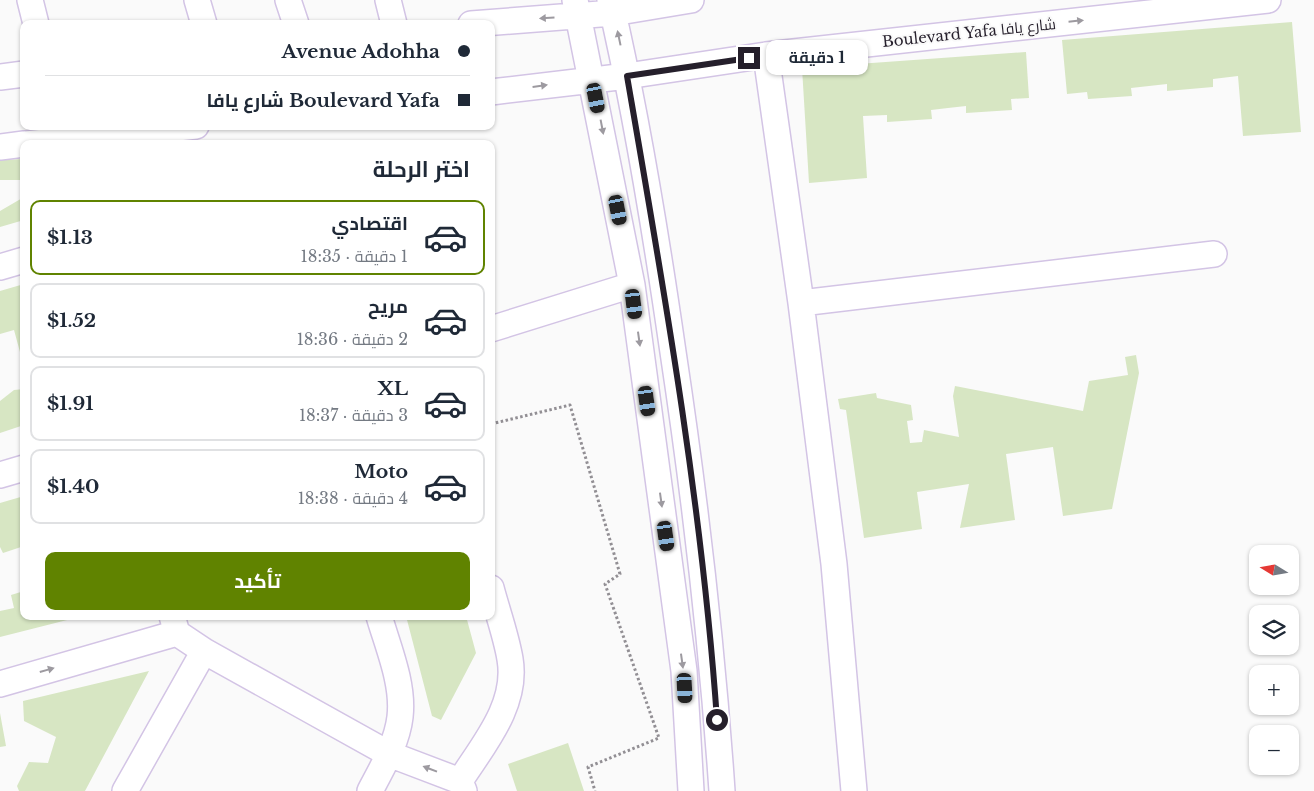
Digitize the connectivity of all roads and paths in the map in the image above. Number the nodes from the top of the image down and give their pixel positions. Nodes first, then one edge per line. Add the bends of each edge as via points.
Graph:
1 (30, 0) edge
2 (197, 0) edge
3 (288, 0) edge
4 (388, 0) edge
5 (690, 0) edge
6 (1268, 0) edge
7 (612, 6) edge
8 (577, 8) edge
9 (494, 10) edge
10 (35, 20) edge
11 (203, 20) edge
12 (295, 20) edge
13 (393, 20) edge
14 (478, 20) edge
15 (766, 55) junction
16 (20, 74) edge
17 (627, 76) junction
18 (0, 77) edge
19 (593, 79) junction
20 (495, 91) edge
21 (160, 130) edge
22 (115, 135) edge
23 (65, 140) edge
24 (20, 144) edge
25 (0, 146) edge
26 (1214, 254) dead end
27 (20, 261) edge
28 (0, 267) edge
29 (632, 285) junction
30 (801, 303) junction
31 (495, 328) edge
32 (495, 423) edge
33 (20, 469) edge
34 (0, 475) edge
35 (495, 603) edge
36 (380, 620) edge
37 (174, 624) edge
38 (204, 651) junction
39 (0, 684) edge
40 (389, 754) junction
41 (462, 786) edge
42 (125, 791) edge
43 (370, 791) edge
44 (595, 791) edge
45 (691, 791) edge
46 (722, 791) edge
47 (854, 791) edge

1 - 10 street
2 - 11 street
3 - 12 street
4 - 13 street
5 - 7 street
15 -> 6 street, Boulevard Yafa شارع يافا
7 - 8 street
17 -> 7 street
8 -> 9 street
8 - 19 street
9 - 14 street
15 - 17 street, Boulevard Yafa شارع يافا
15 - 30 street
16 - 18 street
17 - 19 street, Boulevard Yafa شارع يافا
17 - 46 street via 662,273 687,443 713,667
20 -> 19 street, Boulevard Yafa شارع يافا
19 -> 29 street
21 - 22 street
22 - 23 street
24 - 25 street
26 - 30 street
27 - 28 street
29 - 31 street
29 -> 45 street via 684,671
30 - 47 street via 834,564
32 - 44 path via 570,405 620,574 606,584 659,738 588,767
33 - 34 street
35 - 41 street via 510,660 510,685 499,721
36 - 40 street via 399,693 400,717
37 - 38 street
39 -> 37 street
38 - 40 street
38 - 42 street
41 -> 40 street
40 - 43 street

